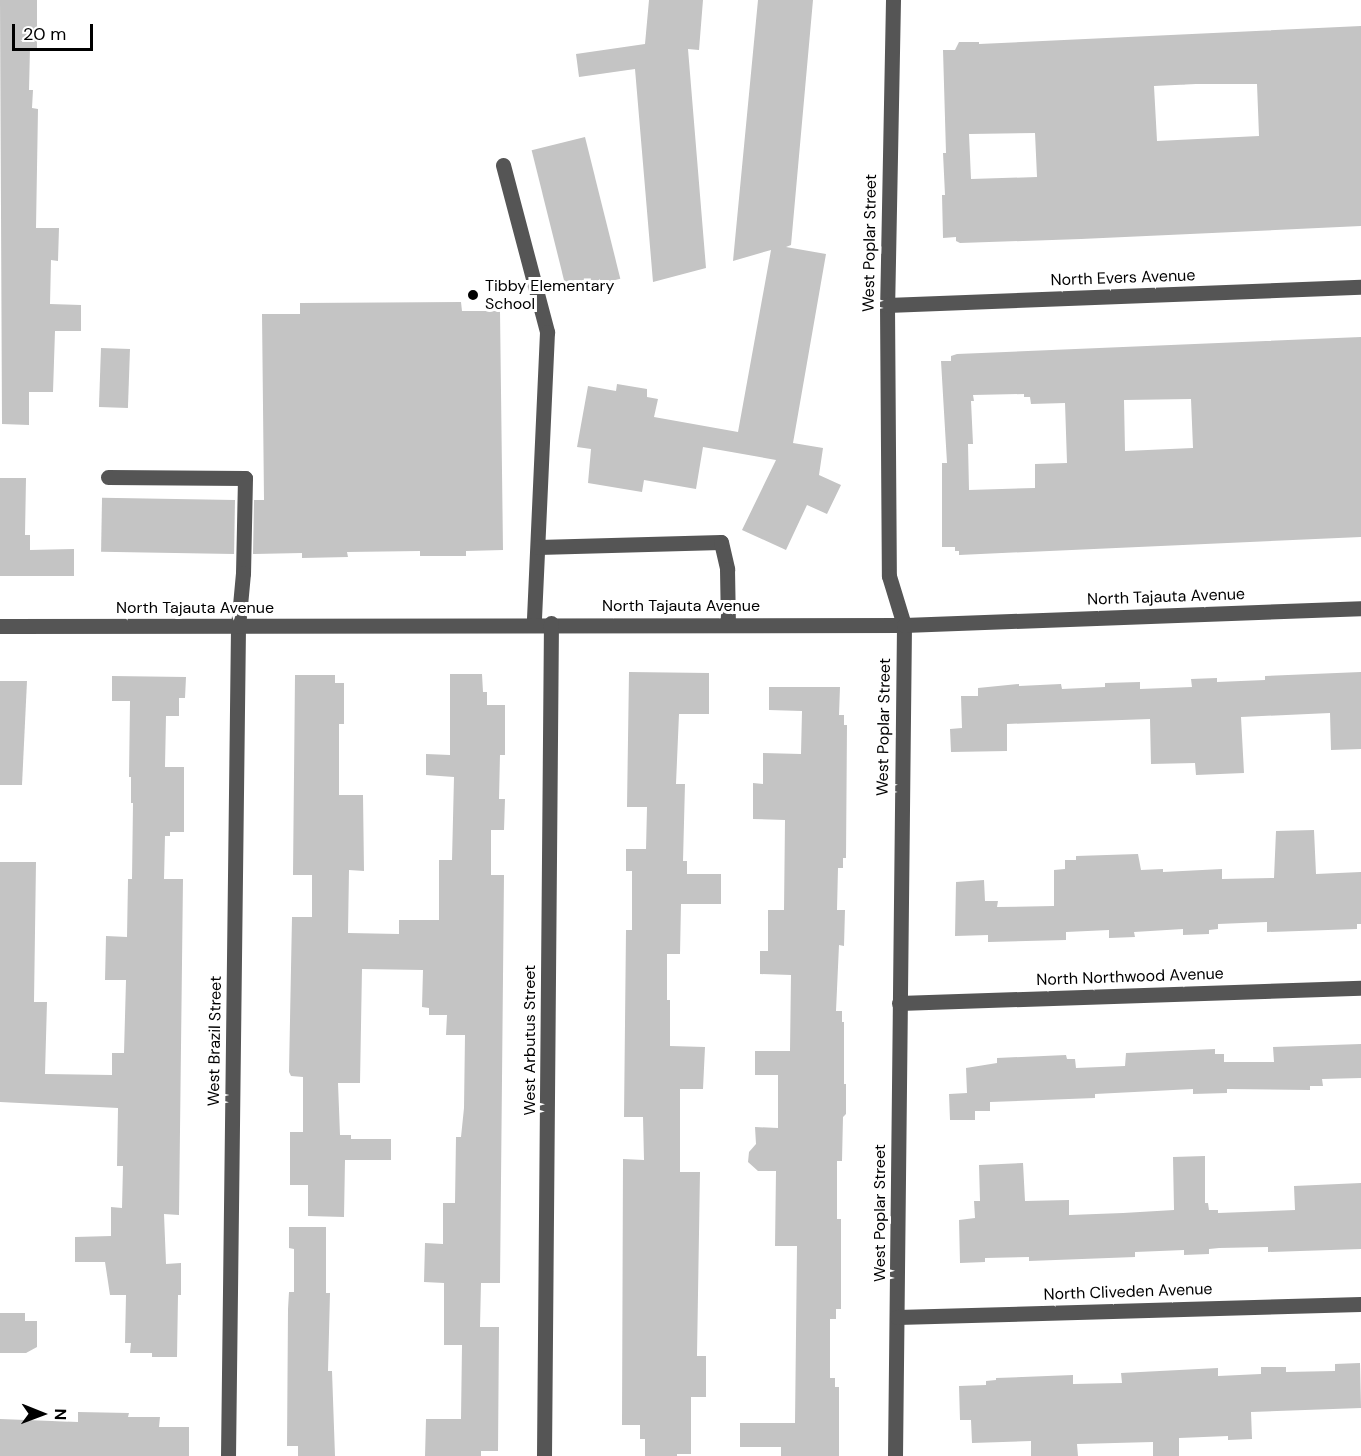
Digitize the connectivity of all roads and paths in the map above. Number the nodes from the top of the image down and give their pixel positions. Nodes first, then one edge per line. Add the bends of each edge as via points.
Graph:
1 (893, 0) edge
2 (504, 165) dead end
3 (1361, 287) edge
4 (887, 305) junction
5 (108, 477) dead end
6 (538, 547) junction
7 (1361, 608) edge
8 (551, 623) junction
9 (534, 624) junction
10 (728, 624) junction
11 (904, 625) junction
12 (0, 626) edge
13 (238, 627) junction
14 (1361, 988) edge
15 (899, 1003) junction
16 (1361, 1304) edge
17 (897, 1317) junction
18 (228, 1456) edge
19 (544, 1456) edge
20 (896, 1456) edge

1 - 4 street, West Poplar Street
2 - 6 street via 547,332
3 - 4 street, North Evers Avenue
4 - 11 street, West Poplar Street via 889,576
5 - 13 street, West Brazil Street via 245,478
6 - 9 street
6 - 10 street via 721,542 727,569
7 - 11 street, North Tajauta Avenue
8 - 9 street, North Tajauta Avenue
8 - 10 street, North Tajauta Avenue
8 - 19 street, West Arbutus Street
9 - 13 street, North Tajauta Avenue
10 - 11 street, North Tajauta Avenue
11 - 15 street, West Poplar Street
12 - 13 street, North Tajauta Avenue
13 - 18 street, West Brazil Street
14 - 15 street, North Northwood Avenue
15 - 17 street, West Poplar Street
16 - 17 street, North Cliveden Avenue
17 - 20 street, West Poplar Street

